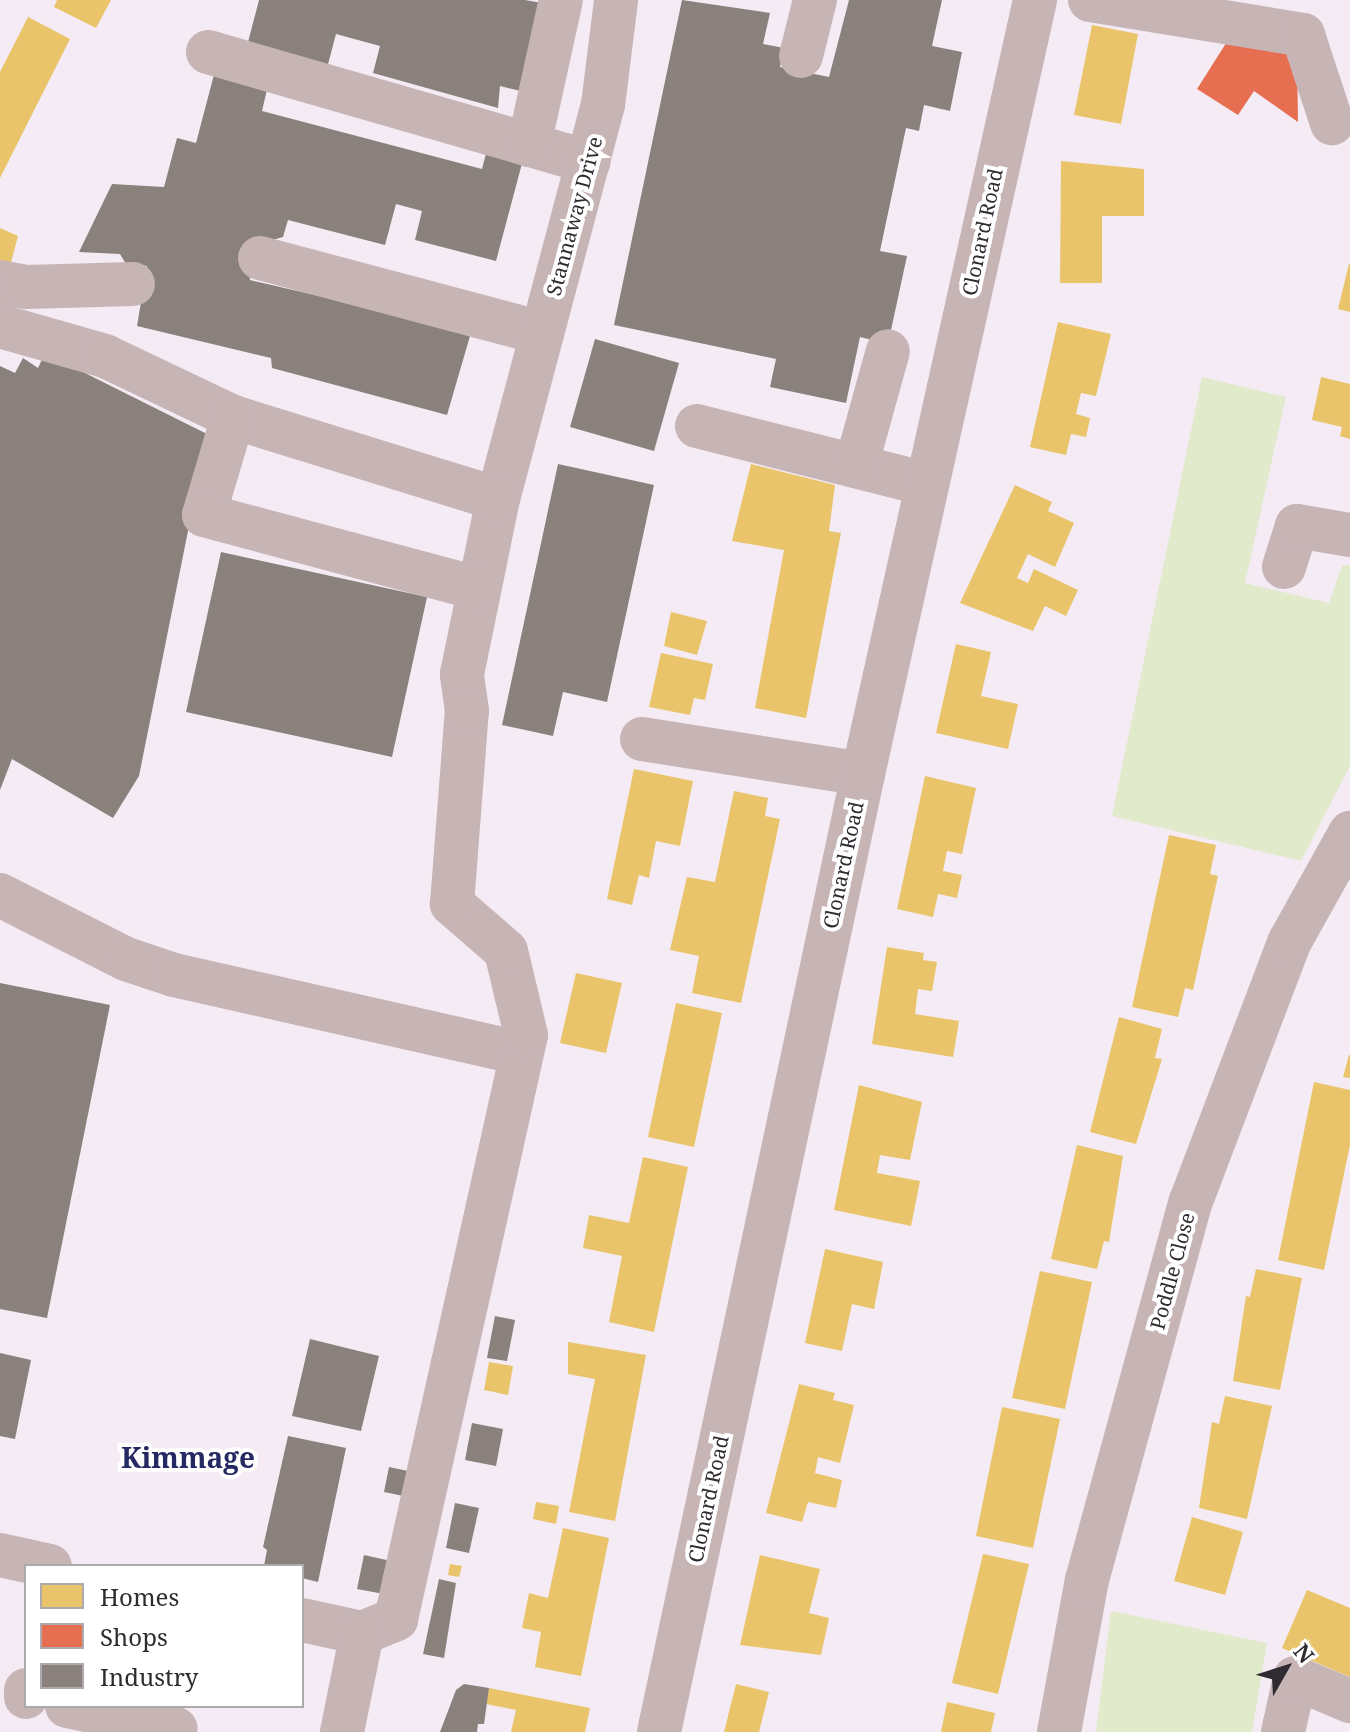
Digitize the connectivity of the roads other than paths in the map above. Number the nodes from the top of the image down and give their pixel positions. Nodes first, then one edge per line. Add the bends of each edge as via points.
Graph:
1 (561, 0) edge
2 (616, 0) edge
3 (815, 0) edge
4 (1035, 0) edge
5 (1090, 0) edge
6 (208, 52) dead end
7 (801, 56) dead end
8 (1332, 123) dead end
9 (529, 145) junction
10 (588, 162) junction
11 (260, 258) dead end
12 (0, 282) edge
13 (133, 284) dead end
14 (0, 326) edge
15 (542, 333) junction
16 (888, 351) dead end
17 (233, 417) junction
18 (697, 426) dead end
19 (856, 466) junction
20 (927, 484) junction
21 (498, 499) junction
22 (1350, 535) edge
23 (1284, 567) dead end
24 (477, 588) junction
25 (642, 739) dead end
26 (863, 774) junction
27 (1350, 833) edge
28 (0, 895) edge
29 (521, 1053) junction
30 (0, 1555) edge
31 (41, 1564) edge
32 (304, 1620) edge
33 (362, 1633) junction
34 (1350, 1701) edge
35 (76, 1708) edge
36 (176, 1729) dead end
37 (342, 1732) edge
38 (659, 1732) edge
39 (1059, 1732) edge
40 (1283, 1732) edge

1 - 9 street
2 - 10 street, Stannaway Drive via 603,105
3 - 7 street
4 - 20 street, Clonard Road
5 - 8 street via 1303,35
6 - 9 street
9 - 10 street
10 - 15 street, Stannaway Drive
11 - 15 street
12 - 13 street via 26,287
14 - 17 street via 105,356
15 - 21 street, Stannaway Drive
16 - 19 street
17 - 21 street
17 - 24 street via 204,515
18 - 19 street
19 - 20 street
20 - 26 street, Clonard Road
21 - 24 street, Stannaway Drive
22 - 23 street via 1297,526
24 - 29 street, Stannaway Drive via 462,674 467,711 452,904 506,951 526,1035
25 - 26 street
26 - 38 street, Clonard Road
27 - 39 street, Poddle Close via 1290,941 1191,1201 1087,1580
28 - 29 street via 126,959 174,975
29 - 33 street via 396,1619
30 - 31 street
32 - 33 street
33 - 37 street
34 - 40 street via 1295,1678
35 - 36 street

